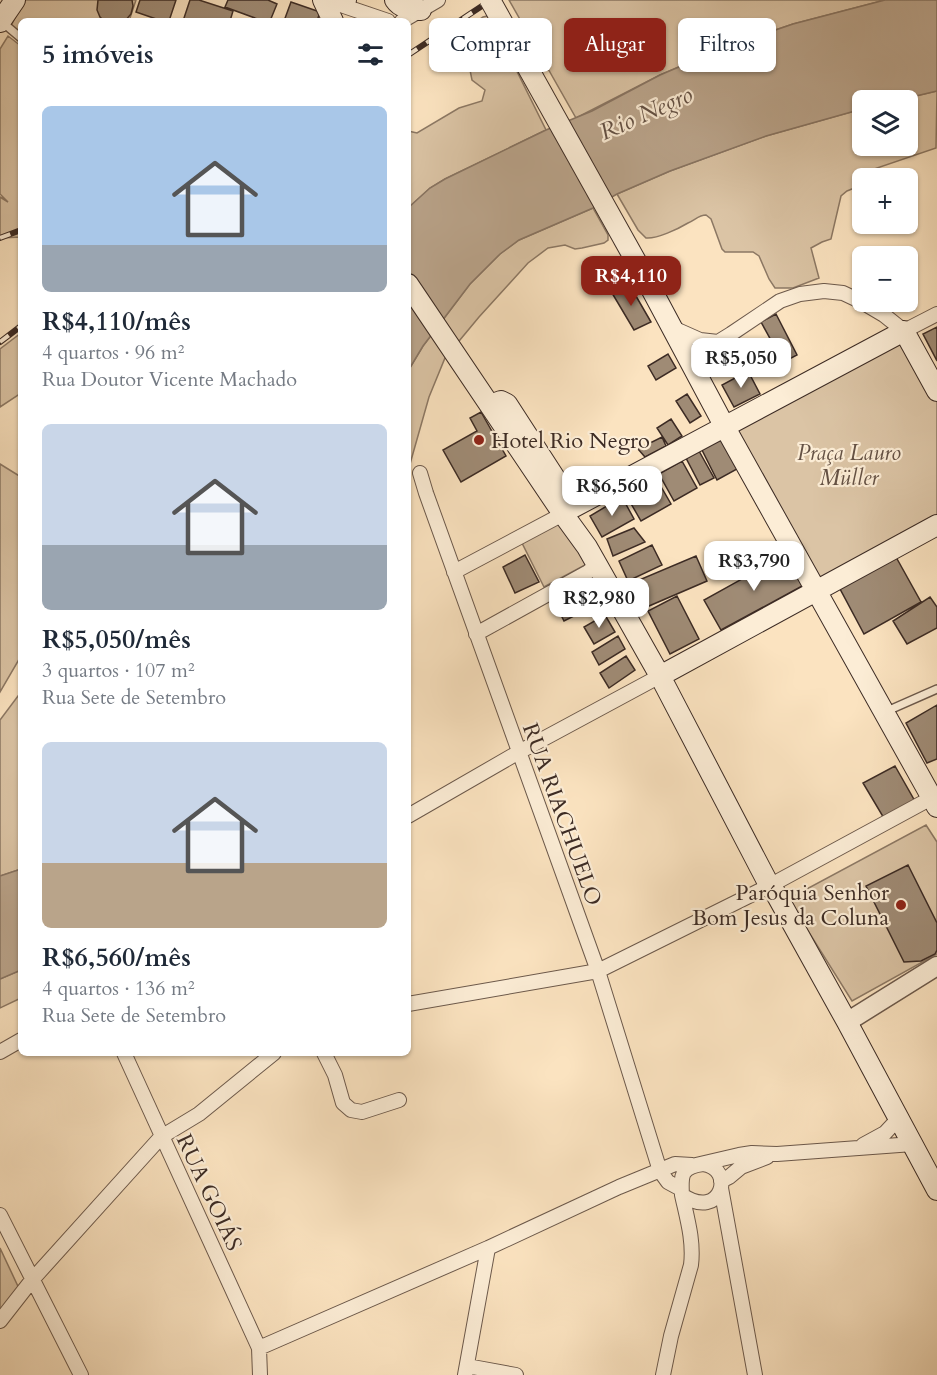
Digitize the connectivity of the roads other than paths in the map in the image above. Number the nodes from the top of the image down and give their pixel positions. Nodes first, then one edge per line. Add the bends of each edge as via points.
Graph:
1 (15, 0) edge
2 (395, 0) edge
3 (438, 0) edge
4 (490, 0) edge
5 (332, 5) edge
6 (421, 10) junction
7 (378, 18) edge
8 (407, 18) edge
9 (0, 21) edge
10 (18, 36) edge
11 (411, 288) edge
12 (937, 314) edge
13 (673, 328) junction
14 (904, 332) junction
15 (937, 391) edge
16 (726, 427) junction
17 (420, 473) dead end
18 (568, 510) junction
19 (937, 525) edge
20 (597, 565) junction
21 (454, 572) junction
22 (818, 591) junction
23 (476, 633) junction
24 (660, 676) junction
25 (937, 689) edge
26 (884, 712) junction
27 (519, 752) junction
28 (935, 800) edge
29 (411, 814) edge
30 (771, 885) junction
31 (937, 966) edge
32 (597, 971) junction
33 (411, 1003) edge
34 (847, 1022) junction
35 (18, 1042) edge
36 (0, 1052) edge
37 (125, 1056) edge
38 (270, 1056) edge
39 (326, 1056) edge
40 (399, 1100) dead end
41 (899, 1118) junction
42 (161, 1137) junction
43 (913, 1144) junction
44 (856, 1148) junction
45 (777, 1154) junction
46 (694, 1165) junction
47 (664, 1176) junction
48 (721, 1185) junction
49 (937, 1190) edge
50 (682, 1192) junction
51 (0, 1215) edge
52 (488, 1248) junction
53 (32, 1280) junction
54 (0, 1321) edge
55 (259, 1348) junction
56 (466, 1371) edge
57 (81, 1375) edge
58 (260, 1375) edge
59 (516, 1375) edge
60 (663, 1375) edge
61 (755, 1375) edge

1 - 9 main road
2 - 6 main road via 408,9
3 - 6 street
4 - 13 main road, bridge
5 - 7 street
6 - 8 street
9 - 10 lane
11 - 18 main road via 490,405 501,401 507,404
12 - 14 street
13 - 14 street via 700,340 718,342 780,302 824,291 843,293 862,302
13 - 16 main road
14 - 15 main road
14 - 16 main road
16 - 18 main road
16 - 22 main road
17 - 21 street, RUA RIACHUELO
18 - 20 main road
18 - 21 street
19 - 22 main road
20 - 23 street
20 - 24 main road
21 - 23 street, RUA RIACHUELO
22 - 24 main road
22 - 26 main road
23 - 27 street, RUA RIACHUELO
24 - 27 street
24 - 30 main road
25 - 26 lane
26 - 28 main road
27 - 29 street
27 - 32 street, RUA RIACHUELO
28 - 30 street
30 - 32 street
30 - 34 main road
31 - 34 street
32 - 33 street
32 - 47 street, RUA RIACHUELO
34 - 41 main road
35 - 36 street
37 - 42 street, RUA GOIÁS
38 - 42 street via 199,1114
39 - 40 street via 342,1103 351,1110 362,1112
41 - 43 main road
41 - 44 street via 885,1133
42 - 53 street
42 - 55 street, RUA GOIÁS
43 - 44 street
43 - 49 main road
44 - 45 street
45 - 46 street via 752,1153
45 - 48 street via 741,1167
46 - 47 street via 675,1164
46 - 48 street via 716,1169
46 - 50 street via 682,1176
47 - 50 street
47 - 52 street via 619,1187
48 - 50 street via 714,1199 702,1204
48 - 61 street
50 - 60 street via 693,1246 692,1265
51 - 53 street
52 - 55 street
52 - 56 street
53 - 54 street
53 - 57 street
55 - 58 street
56 - 59 street

